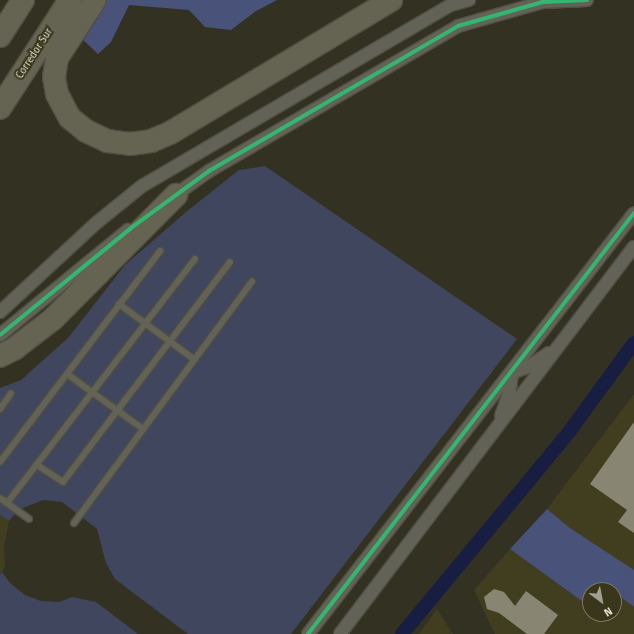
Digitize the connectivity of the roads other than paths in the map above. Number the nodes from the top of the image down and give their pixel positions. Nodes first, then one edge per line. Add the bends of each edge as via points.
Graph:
1 (22, 0) edge
2 (391, 0) edge
3 (469, 0) edge
4 (587, 0) edge
5 (78, 6) edge
6 (0, 36) edge
7 (0, 108) edge
8 (176, 195) junction
9 (634, 213) edge
10 (634, 247) edge
11 (160, 251) dead end
12 (195, 259) dead end
13 (230, 262) dead end
14 (252, 282) dead end
15 (120, 304) junction
16 (0, 312) edge
17 (145, 323) junction
18 (0, 335) edge
19 (566, 336) junction
20 (170, 342) junction
21 (0, 356) edge
22 (195, 360) junction
23 (512, 373) junction
24 (67, 374) junction
25 (94, 392) junction
26 (11, 393) dead end
27 (0, 409) edge
28 (118, 410) junction
29 (143, 429) junction
30 (489, 440) junction
31 (0, 462) edge
32 (37, 465) junction
33 (0, 498) edge
34 (7, 503) junction
35 (29, 519) dead end
36 (74, 523) dead end
37 (308, 634) edge
38 (340, 634) edge

1 - 6 highway
2 - 5 highway via 170,133 151,141 130,144 107,141 86,131 70,118 57,94 54,77 58,58
3 - 16 street via 451,5 142,186 95,224
4 - 8 street via 543,2 458,26 209,171
5 - 7 highway, Corredor Sur
8 - 18 street via 131,228
8 - 21 highway via 53,319 14,349
9 - 23 street
10 - 19 street
11 - 15 lane
12 - 17 lane
13 - 20 lane
14 - 22 lane
15 - 17 lane
15 - 24 lane
17 - 20 lane
17 - 25 lane
19 - 23 street via 540,360
19 - 30 street
20 - 22 lane
20 - 28 lane
22 - 29 lane
23 - 30 street via 505,408
23 - 37 street
24 - 25 lane
24 - 31 lane
25 - 28 lane
25 - 32 lane
26 - 27 lane
28 - 29 lane
28 - 32 lane via 63,482
29 - 36 lane
30 - 38 street
32 - 34 lane
33 - 34 lane
34 - 35 lane

